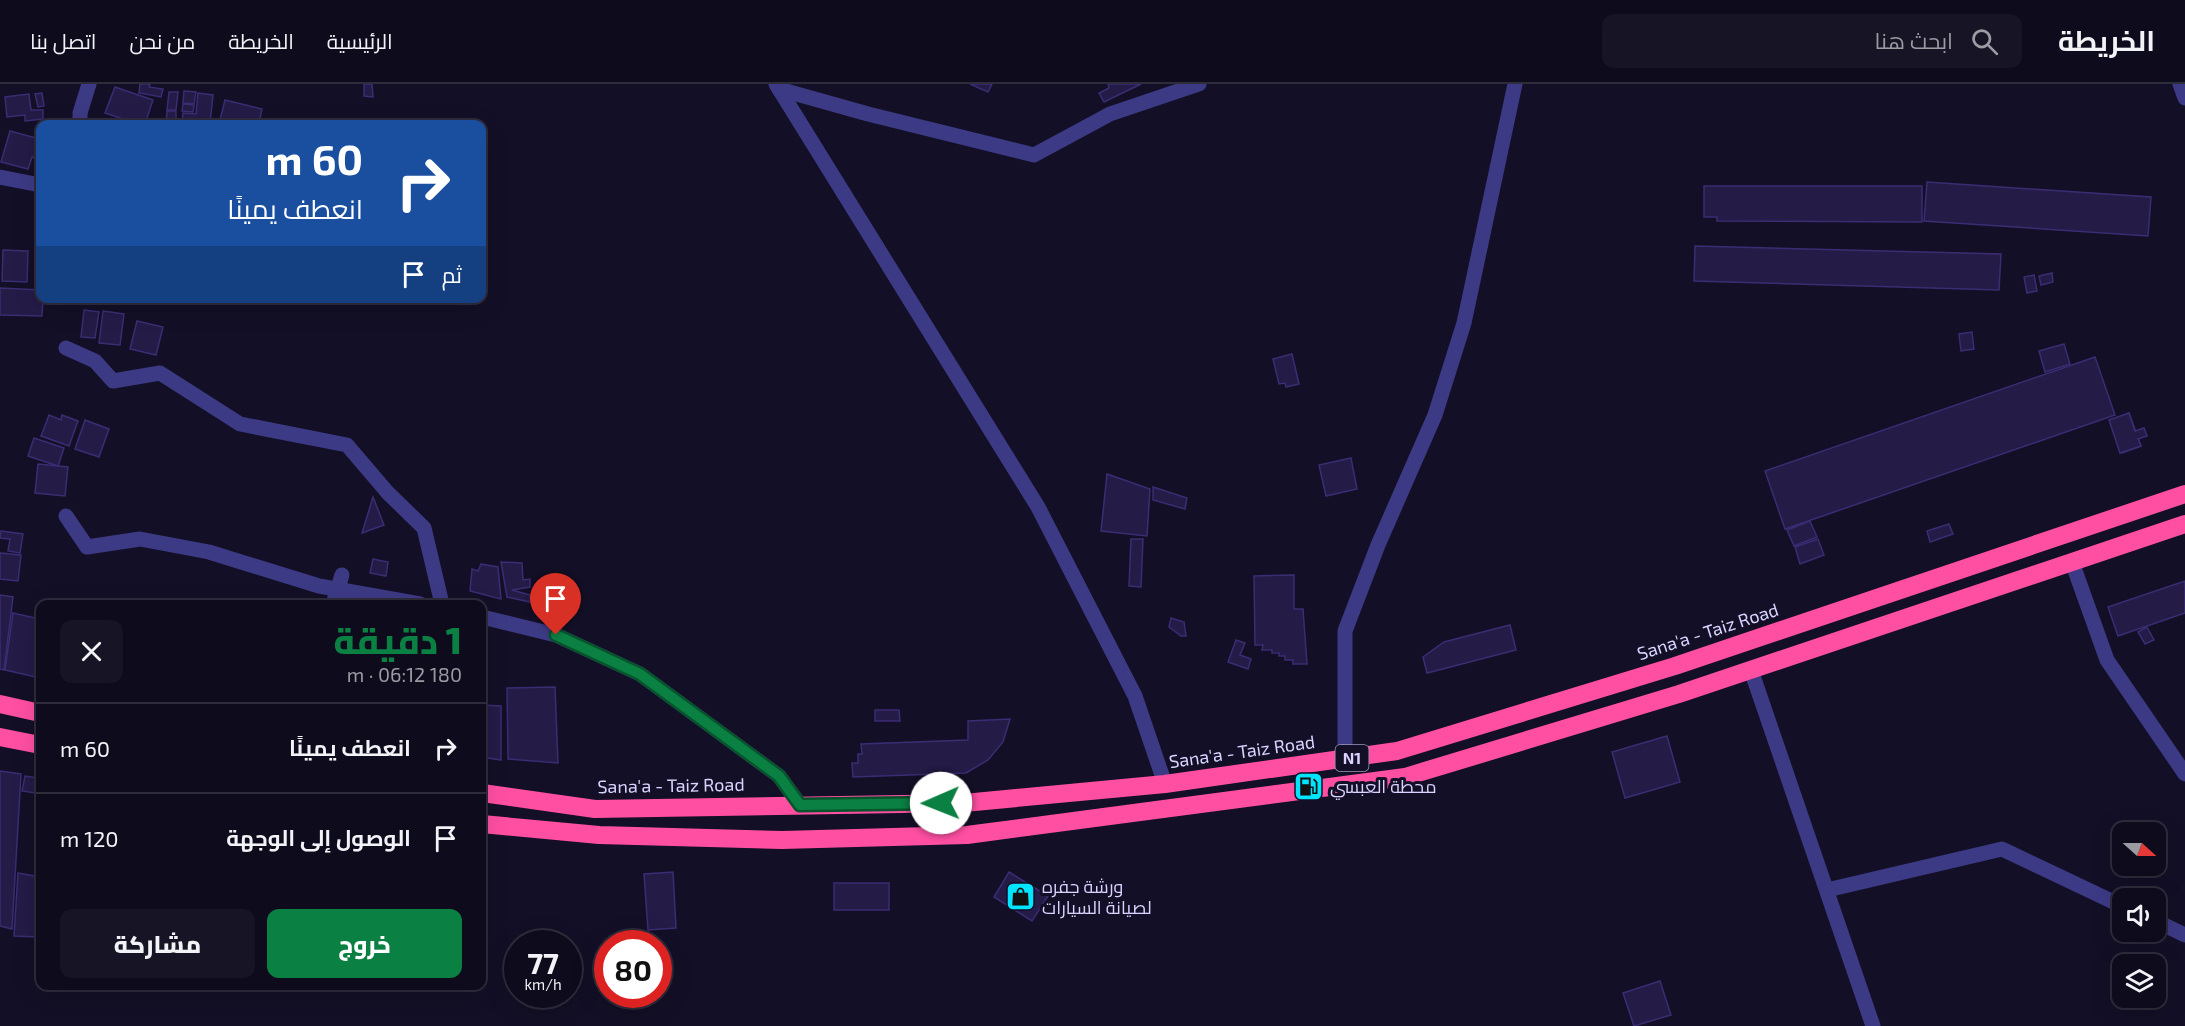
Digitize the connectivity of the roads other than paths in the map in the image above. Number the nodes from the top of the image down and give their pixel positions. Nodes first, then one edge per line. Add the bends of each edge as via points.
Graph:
1 (89, 84) edge
2 (1199, 84) edge
3 (1515, 84) edge
4 (2180, 84) edge
5 (778, 86) edge
6 (2185, 98) edge
7 (80, 120) edge
8 (0, 177) edge
9 (36, 184) edge
10 (66, 348) dead end
11 (2185, 494) edge
12 (66, 516) dead end
13 (2185, 524) edge
14 (2072, 562) junction
15 (340, 582) junction
16 (334, 600) edge
17 (405, 600) edge
18 (441, 600) edge
19 (486, 618) edge
20 (1751, 670) junction
21 (0, 704) edge
22 (36, 712) edge
23 (0, 736) edge
24 (36, 744) edge
25 (1345, 759) junction
26 (2185, 774) edge
27 (1165, 784) junction
28 (486, 794) edge
29 (800, 805) junction
30 (486, 824) edge
31 (1827, 890) junction
32 (2112, 901) edge
33 (2166, 926) edge
34 (2185, 935) edge
35 (1872, 1026) edge

1 - 7 street
2 - 5 street via 1110,114 1034,155 868,114
3 - 25 street via 1464,323 1435,415 1345,631
4 - 6 street
5 - 27 street via 1038,507 1135,696
8 - 9 street
10 - 18 street via 95,361 113,381 160,373 240,424 347,445 424,528
11 - 25 highway, Sana'a - Taiz Road / N1 via 1675,666 1397,751
12 - 15 street via 87,547 140,539 209,552 320,586
13 - 14 highway, N1
14 - 20 highway, N1
14 - 26 street via 2107,660
15 - 16 street
15 - 17 street
19 - 29 street via 556,635 640,674 779,776
20 - 30 highway, N1 via 1404,777 967,835 782,840 598,835
20 - 31 street
21 - 22 highway
23 - 24 highway
25 - 27 highway, Sana'a - Taiz Road / N1
27 - 29 highway, Sana'a - Taiz Road / N1 via 964,803
28 - 29 highway, Sana'a - Taiz Road / N1 via 596,809
31 - 32 street via 2002,849
31 - 35 street
33 - 34 street

